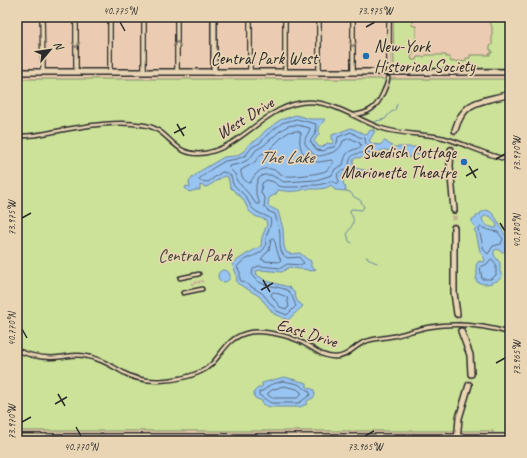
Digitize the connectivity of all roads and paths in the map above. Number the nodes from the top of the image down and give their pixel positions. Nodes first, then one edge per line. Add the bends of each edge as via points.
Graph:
1 (42, 17) edge
2 (76, 17) edge
3 (110, 17) edge
4 (144, 17) edge
5 (177, 17) edge
6 (214, 17) edge
7 (250, 17) edge
8 (285, 17) edge
9 (319, 17) edge
10 (353, 17) edge
11 (389, 17) edge
12 (17, 72) edge
13 (43, 72) junction
14 (76, 72) junction
15 (110, 72) junction
16 (144, 72) junction
17 (177, 72) junction
18 (214, 72) junction
19 (250, 72) junction
20 (285, 72) junction
21 (319, 72) junction
22 (353, 72) junction
23 (510, 72) edge
24 (388, 77) junction
25 (510, 94) edge
26 (353, 116) junction
27 (455, 130) tunnel mouth
28 (17, 136) edge
29 (451, 150) tunnel mouth
30 (510, 160) edge
31 (454, 210) tunnel mouth
32 (454, 228) tunnel mouth
33 (199, 274) dead end
34 (180, 278) dead end
35 (202, 288) dead end
36 (183, 293) dead end
37 (457, 314) tunnel mouth
38 (461, 331) tunnel mouth
39 (510, 333) edge
40 (17, 350) edge
41 (471, 374) tunnel mouth
42 (469, 385) tunnel mouth
43 (17, 437) edge
44 (510, 437) edge
45 (43, 439) edge
46 (76, 439) edge
47 (110, 439) edge
48 (143, 439) edge
49 (177, 439) edge
50 (214, 439) edge
51 (250, 439) edge
52 (284, 439) edge
53 (318, 439) edge
54 (353, 439) edge
55 (387, 439) edge
56 (421, 439) edge
57 (457, 439) edge
58 (494, 439) edge

1 - 13 street
2 -> 14 street
3 - 15 street
4 - 16 street
17 -> 5 street
6 - 18 main road
7 - 19 street
8 - 20 street
9 - 21 street
10 -> 22 street
11 - 24 street
12 - 13 main road, Central Park West
13 - 14 main road, Central Park West
14 - 15 main road, Central Park West
15 - 16 main road, Central Park West
16 - 17 main road, Central Park West
17 - 18 main road, Central Park West
18 - 19 main road, Central Park West
19 - 20 main road, Central Park West
20 - 21 main road, Central Park West
21 - 22 main road, Central Park West
22 - 24 main road, Central Park West
23 - 24 main road, Central Park West
24 - 26 street via 375,107
25 - 27 main road via 472,105 461,114
26 - 28 street, West Drive via 319,103 294,104 274,113 220,149 198,154 182,150 158,130 142,124 100,124 37,136
26 - 30 street, West Drive via 394,131 445,138
29 - 31 main road
32 - 37 main road via 454,296
33 - 34 street
35 - 36 street
38 - 41 main road via 470,355
39 - 40 street, East Drive via 476,325 431,327 367,341 347,354 336,357 326,356 284,335 251,332 238,336 226,345 205,370 192,376 151,381 136,378 100,360 85,356 38,358
42 - 57 main road via 459,418
43 - 45 main road
44 - 58 main road
45 - 46 main road
46 - 47 main road
47 - 48 main road
48 - 49 main road
49 - 50 main road
50 - 51 main road
51 - 52 main road
52 - 53 main road
53 - 54 main road
54 - 55 main road
55 - 56 main road
56 - 57 main road
57 - 58 main road

